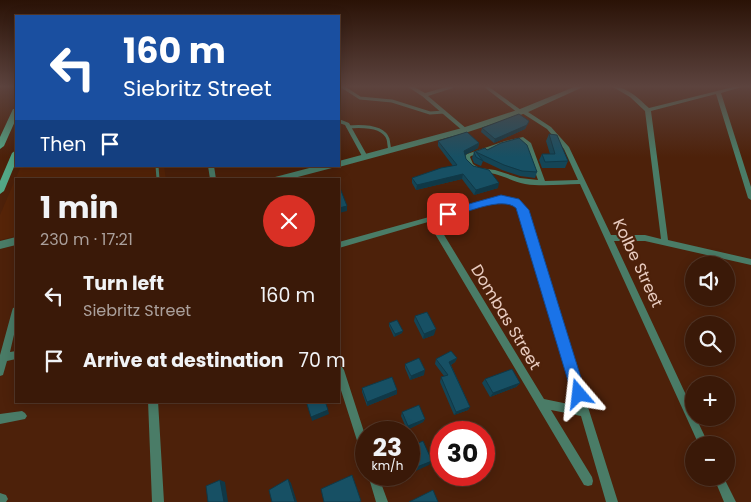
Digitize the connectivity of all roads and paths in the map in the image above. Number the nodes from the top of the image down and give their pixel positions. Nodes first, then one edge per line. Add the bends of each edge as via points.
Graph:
1 (422, 110) edge
2 (648, 110) edge
3 (724, 110) edge
4 (521, 111) joint
5 (444, 112) joint
6 (15, 113) edge
7 (340, 122) edge
8 (348, 127) junction
9 (465, 130) junction
10 (0, 146) edge
11 (390, 151) junction
12 (15, 155) edge
13 (365, 157) junction
14 (340, 164) edge
15 (325, 167) edge
16 (282, 178) edge
17 (542, 182) junction
18 (584, 182) junction
19 (0, 191) edge
20 (751, 198) edge
21 (430, 219) junction
22 (608, 238) junction
23 (15, 241) edge
24 (665, 242) junction
25 (0, 245) edge
26 (340, 245) edge
27 (751, 262) edge
28 (15, 314) edge
29 (15, 355) edge
30 (4, 358) junction
31 (0, 372) edge
32 (340, 373) edge
33 (153, 403) edge
34 (541, 403) junction
35 (585, 412) junction
36 (22, 416) dead end
37 (0, 419) edge
38 (356, 421) edge
39 (700, 436) edge
40 (588, 481) dead end
41 (377, 486) edge
42 (723, 486) edge
43 (158, 502) edge
44 (382, 502) edge
45 (612, 502) edge
46 (730, 502) edge

1 - 5 lane
2 - 24 street
3 - 20 street
4 - 9 street
4 - 18 street, Kolbe Street via 549,128 563,143
5 - 9 street
6 - 10 main road
7 - 8 street
8 - 11 lane via 362,126 383,134 388,139
8 - 13 street
9 - 11 street
11 - 13 street
12 - 19 main road
13 - 14 street
15 - 16 street
17 - 17 street via 478,171 467,157 523,139 528,143
17 - 18 street
18 - 22 street, Kolbe Street
21 - 26 street
21 - 34 street, Dombas Street
21 - 35 street via 501,199 516,202 524,210
22 - 24 street via 644,238
22 - 39 street, Kolbe Street
23 - 25 street
24 - 27 street
28 - 30 street
29 - 30 street
30 - 31 street
32 - 38 street
33 - 43 street
34 - 35 street
34 - 40 street, Dombas Street
35 - 45 street
36 - 37 street
41 - 44 street
42 - 46 street

